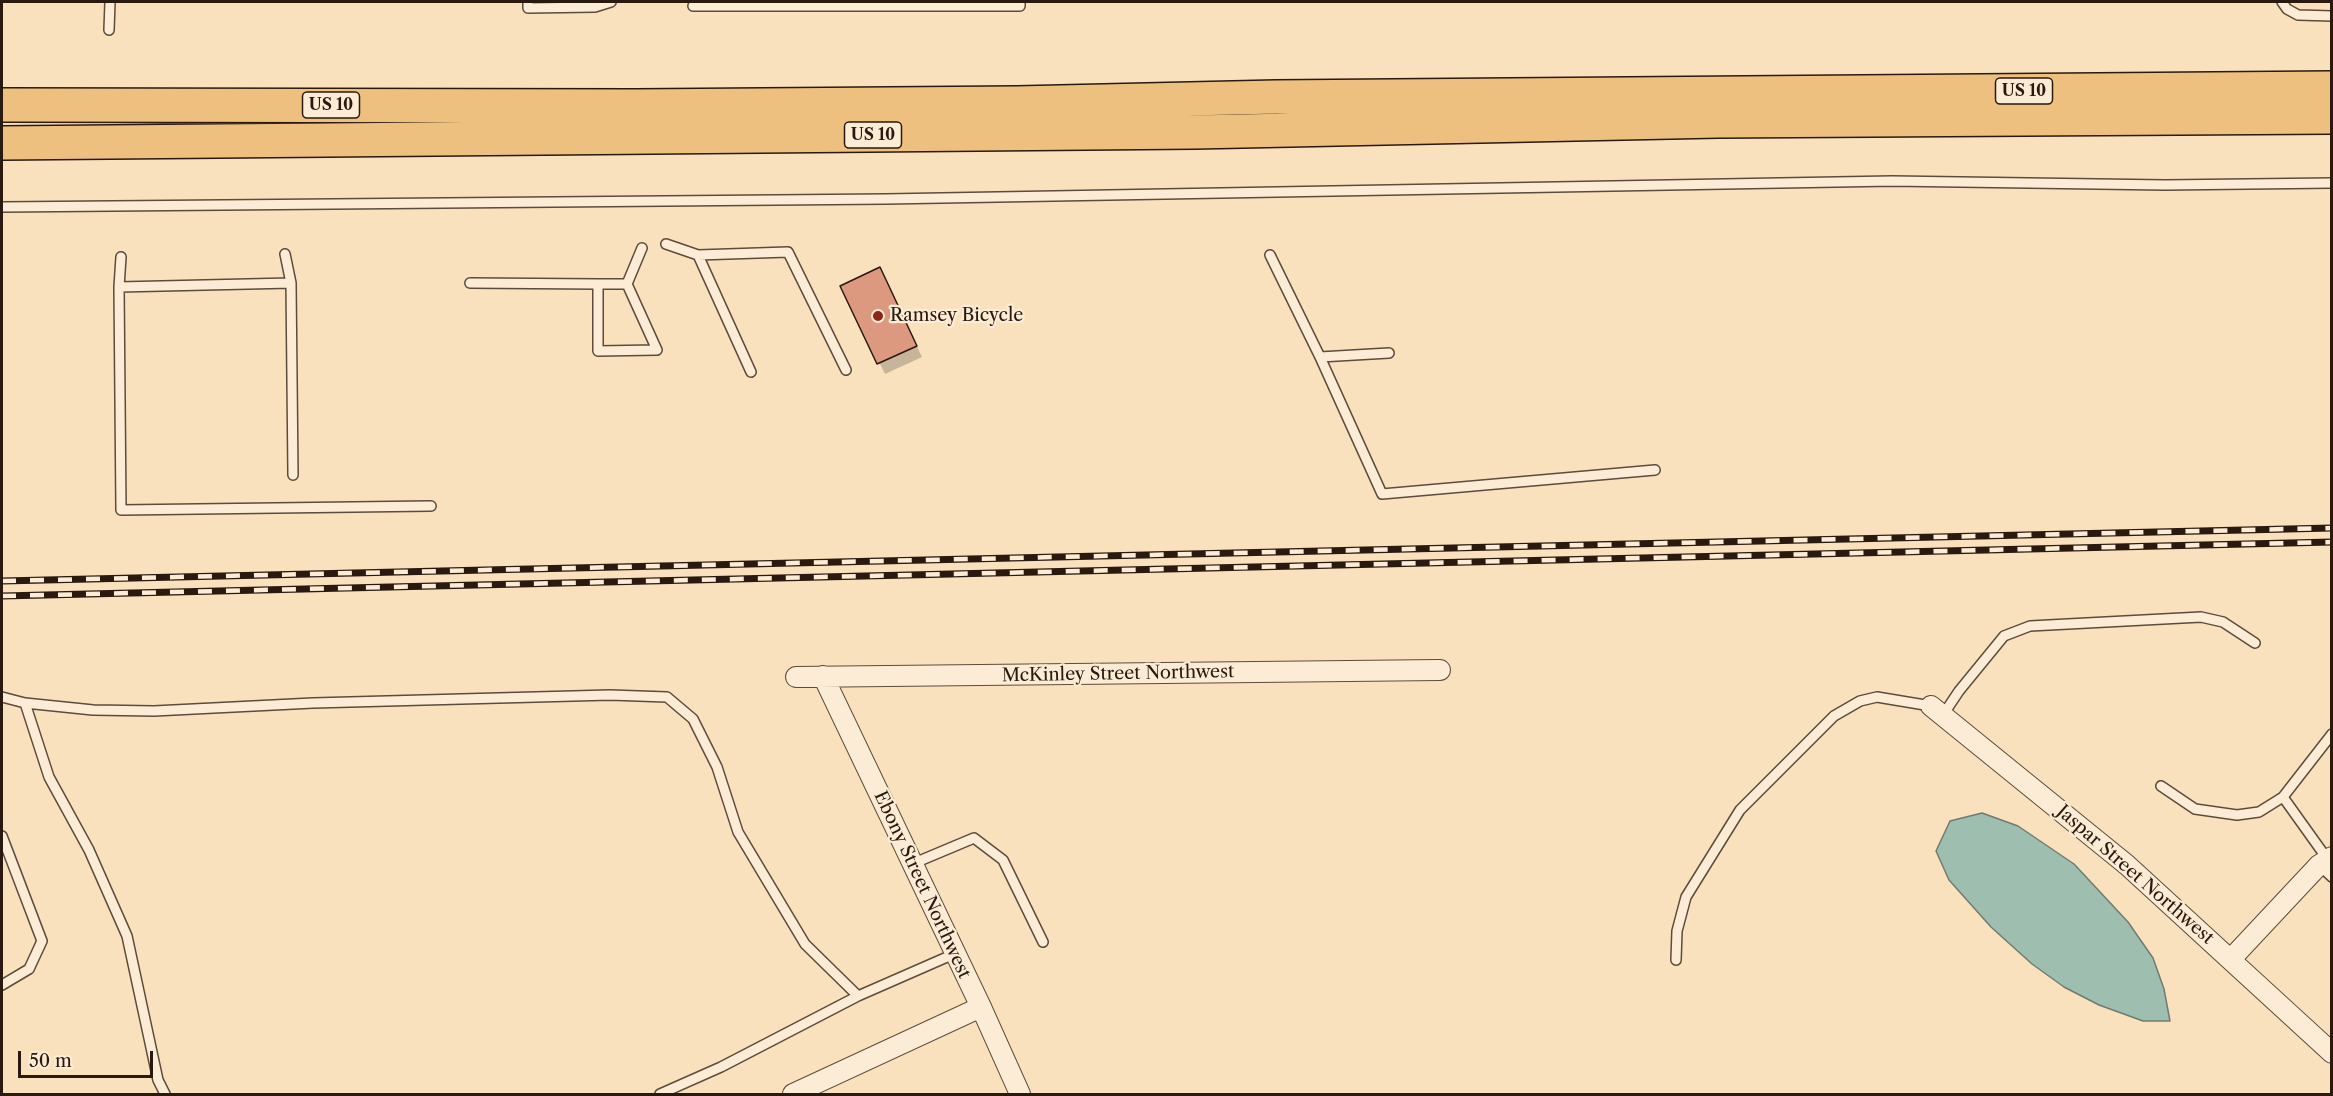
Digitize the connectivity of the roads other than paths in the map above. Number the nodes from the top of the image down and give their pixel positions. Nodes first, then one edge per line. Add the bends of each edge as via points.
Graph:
1 (110, 2) edge
2 (611, 2) edge
3 (1020, 2) edge
4 (2282, 2) edge
5 (923, 4) edge
6 (528, 5) edge
7 (693, 6) dead end
8 (2331, 16) edge
9 (109, 30) dead end
10 (2331, 74) edge
11 (2331, 88) edge
12 (2150, 90) junction
13 (2, 105) edge
14 (2331, 117) edge
15 (2255, 118) junction
16 (2331, 127) edge
17 (2, 143) edge
18 (2331, 183) edge
19 (2, 207) edge
20 (666, 244) dead end
21 (642, 248) dead end
22 (285, 254) dead end
23 (698, 255) junction
24 (1270, 255) dead end
25 (121, 257) dead end
26 (291, 283) junction
27 (470, 283) dead end
28 (598, 284) junction
29 (627, 284) junction
30 (119, 287) junction
31 (1389, 353) dead end
32 (1320, 357) junction
33 (846, 370) dead end
34 (751, 372) dead end
35 (1655, 471) dead end
36 (293, 475) dead end
37 (431, 506) dead end
38 (2255, 643) dead end
39 (1440, 670) dead end
40 (823, 676) junction
41 (796, 677) dead end
42 (2, 698) edge
43 (25, 703) junction
44 (1937, 710) junction
45 (2331, 734) edge
46 (2161, 786) dead end
47 (2283, 797) junction
48 (2, 836) edge
49 (912, 864) junction
50 (2327, 865) edge
51 (1043, 942) dead end
52 (954, 954) junction
53 (2231, 959) junction
54 (1676, 960) dead end
55 (2, 985) edge
56 (858, 996) junction
57 (981, 1007) junction
58 (2331, 1053) edge
59 (165, 1095) edge
60 (660, 1095) edge
61 (793, 1095) edge
62 (1020, 1095) edge

1 - 9 lane
2 - 6 lane via 595,7
3 - 5 lane via 1020,6
4 - 8 lane via 2298,15
5 - 7 lane
10 - 12 highway
11 - 12 highway, US 10
12 - 13 highway, US 10 via 636,106
14 - 15 highway, US 10
15 - 16 highway
15 - 17 highway, US 10
18 - 19 lane via 2165,185 1892,180 898,199
20 - 23 lane
21 - 29 lane
22 - 26 lane
23 - 33 lane via 788,252
23 - 34 lane
24 - 32 lane
25 - 30 lane
26 - 30 lane
26 - 36 lane
27 - 28 lane
28 - 29 lane
28 - 29 lane via 598,351 657,350
30 - 37 lane via 121,510
31 - 32 lane
32 - 35 lane via 1382,494
38 - 44 lane via 2223,622 2201,617 2030,626 2004,636 1959,691
39 - 40 street, McKinley Street Northwest
40 - 41 street, McKinley Street Northwest
40 - 49 street, Ebony Street Northwest
42 - 43 lane
43 - 56 lane via 154,711 610,694 667,697 693,718 717,767 738,832 805,944
43 - 59 lane via 49,777 89,850 127,936 158,1080
44 - 53 street, Jaspar Street Northwest via 2127,865
44 - 54 lane via 1877,697 1860,701 1834,716 1740,810 1686,897 1677,931
45 - 47 lane
46 - 47 lane via 2195,809 2237,815 2259,812
47 - 50 lane
48 - 55 lane via 42,941 28,969
49 - 51 lane via 974,838 1003,860
49 - 52 street, Ebony Street Northwest
50 - 53 street
52 - 56 lane
52 - 57 street, Ebony Street Northwest
53 - 58 street, Jaspar Street Northwest
56 - 60 lane
57 - 61 street
57 - 62 street, Ebony Street Northwest

